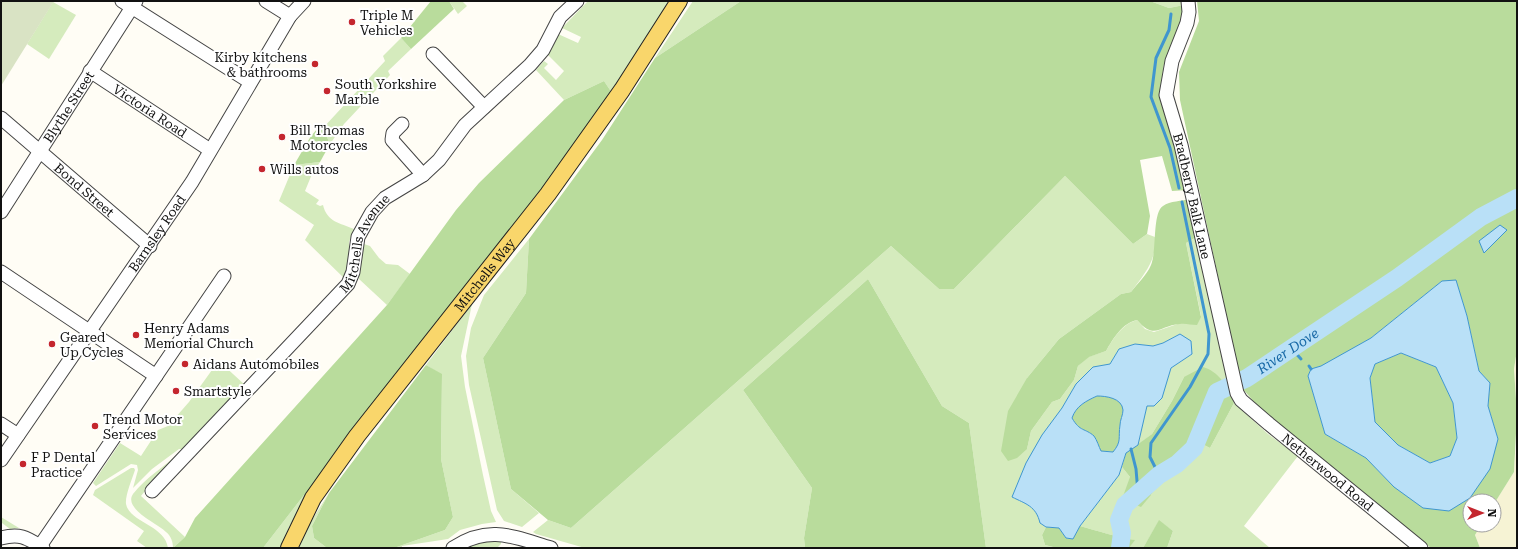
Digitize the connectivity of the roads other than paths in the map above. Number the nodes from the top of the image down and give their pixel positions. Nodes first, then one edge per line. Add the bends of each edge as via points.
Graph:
1 (266, 1) edge
2 (304, 1) edge
3 (679, 1) edge
4 (1188, 1) edge
5 (130, 3) edge
6 (569, 3) edge
7 (290, 16) junction
8 (433, 54) dead end
9 (90, 71) junction
10 (250, 82) junction
11 (484, 107) junction
12 (1, 118) edge
13 (402, 124) dead end
14 (210, 150) junction
15 (40, 151) junction
16 (423, 175) junction
17 (1, 212) edge
18 (150, 246) junction
19 (1, 272) edge
20 (224, 276) dead end
21 (90, 332) junction
22 (156, 376) junction
23 (1237, 393) joint
24 (1, 424) edge
25 (18, 435) junction
26 (1, 460) edge
27 (152, 491) dead end
28 (1, 538) edge
29 (42, 547) edge
30 (289, 548) edge
31 (453, 548) edge
32 (551, 548) edge
33 (1421, 548) edge

1 - 7 street
2 - 7 street, Barnsley Road
3 - 30 main road, Mitchells Way via 618,96 548,194 352,442 313,498
4 - 23 street, Bradberry Balk Lane via 1187,23 1172,61 1166,95 1181,145
5 - 9 street, Blythe Street
5 - 10 street
6 - 11 street, Mitchells Avenue via 543,50
7 - 10 street, Barnsley Road
8 - 11 street
9 - 14 street, Victoria Road
9 - 15 street, Blythe Street
10 - 14 street, Barnsley Road
11 - 16 street, Mitchells Avenue
12 - 15 street, Bond Street
13 - 16 street via 393,133 392,140
14 - 18 street, Barnsley Road
15 - 17 street, Blythe Street
15 - 18 street, Bond Street
16 - 27 street, Mitchells Avenue via 385,198 372,212 358,237 353,272 348,284
18 - 21 street, Barnsley Road
19 - 21 street
20 - 22 street
21 - 22 street
21 - 25 street, Barnsley Road
22 - 29 street
23 - 33 street, Netherwood Road via 1241,400 1269,424
24 - 25 street
25 - 26 street, Barnsley Road
28 - 29 street via 16,534
31 - 32 street via 466,539 493,533

